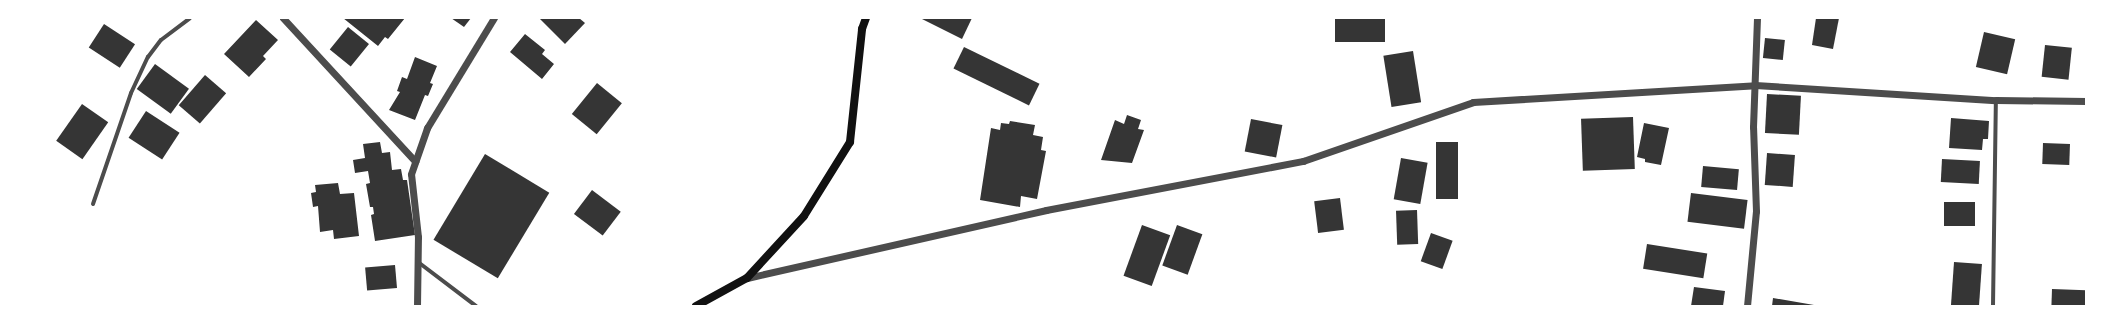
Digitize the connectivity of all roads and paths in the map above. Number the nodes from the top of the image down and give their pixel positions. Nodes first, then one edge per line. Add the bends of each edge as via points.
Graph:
1 (190, 18) edge
2 (283, 18) edge
3 (494, 18) edge
4 (866, 18) edge
5 (1757, 18) edge
6 (1754, 85) junction
7 (1996, 100) junction
8 (2086, 101) edge
9 (415, 161) junction
10 (93, 204) dead end
11 (418, 261) junction
12 (747, 278) junction
13 (417, 306) edge
14 (476, 306) edge
15 (696, 306) edge
16 (1747, 306) edge
17 (1993, 306) edge

1 - 10 street via 161,40 148,57 131,93
2 - 9 street
3 - 9 street via 427,128
4 - 12 main road via 862,29 850,142 804,216
5 - 6 street
6 - 7 street
6 - 12 street via 1473,102 1303,161 1046,210
6 - 16 street via 1756,211
7 - 8 street
7 - 17 street
9 - 11 street via 411,174
11 - 13 street
11 - 14 street
12 - 15 main road

